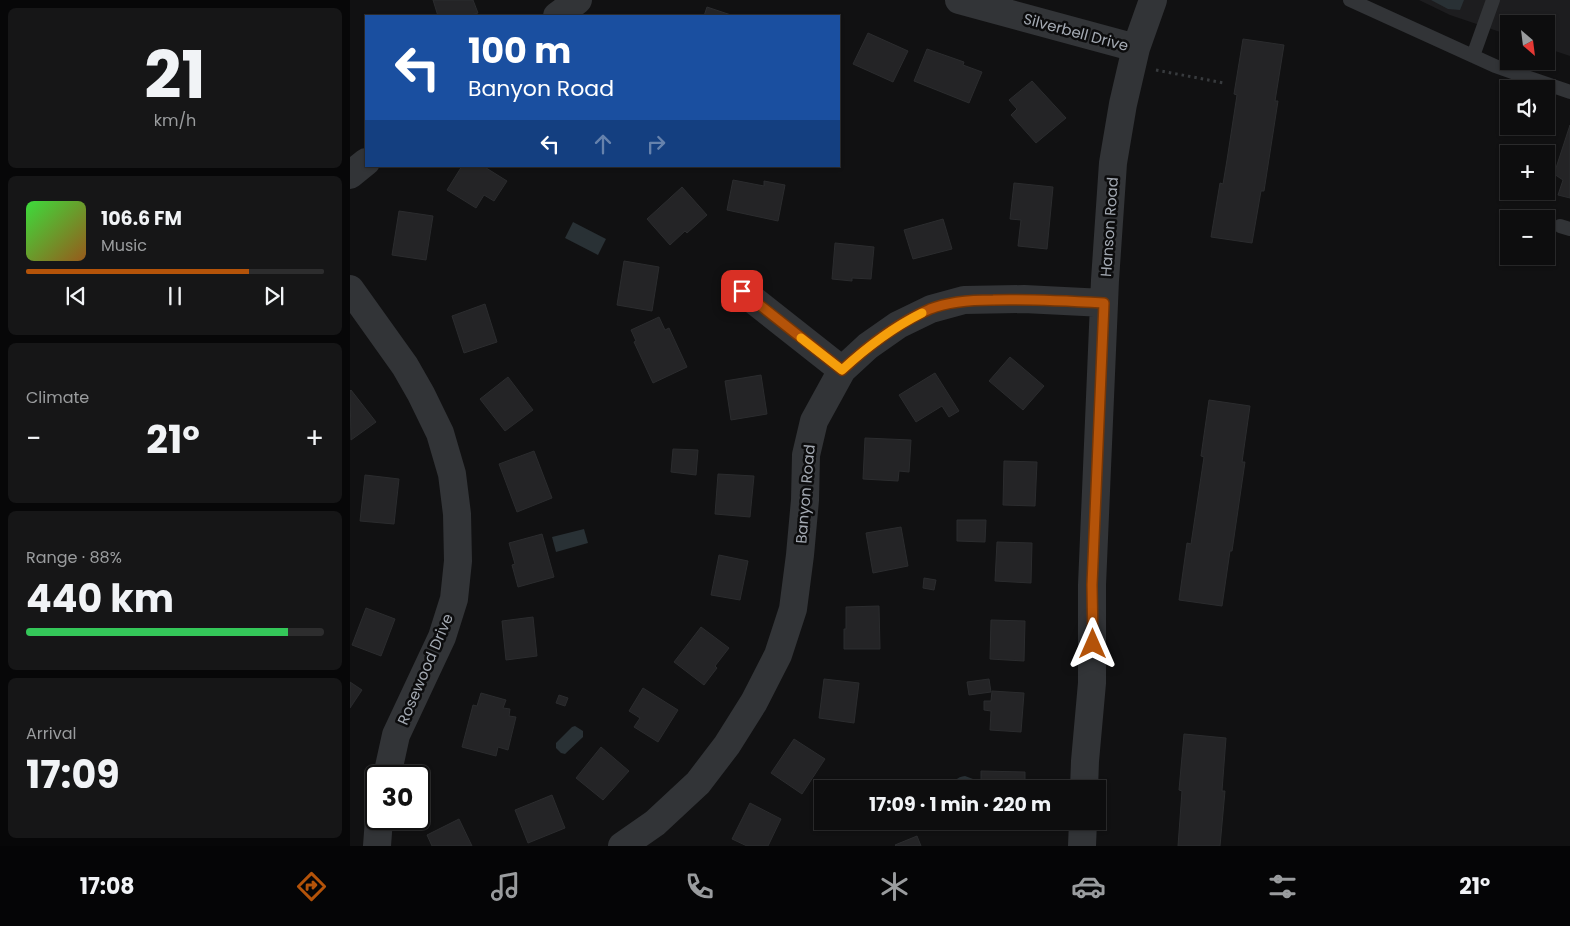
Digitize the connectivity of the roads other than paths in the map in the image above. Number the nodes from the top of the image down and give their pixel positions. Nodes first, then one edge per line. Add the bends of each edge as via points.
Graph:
1 (578, 0) edge
2 (959, 0) edge
3 (1153, 0) edge
4 (1350, 0) edge
5 (1493, 0) edge
6 (558, 15) edge
7 (1473, 56) junction
8 (1142, 59) junction
9 (1570, 92) edge
10 (365, 163) edge
11 (350, 175) edge
12 (350, 289) edge
13 (742, 291) dead end
14 (1104, 303) junction
15 (842, 370) junction
16 (389, 765) edge
17 (1084, 780) edge
18 (378, 830) edge
19 (1083, 830) edge
20 (377, 846) edge
21 (622, 846) edge
22 (1082, 846) edge

1 - 6 street
2 - 8 street, Silverbell Drive
3 - 8 street, Hanson Road
4 - 7 lane
5 - 7 lane
7 - 9 lane
8 - 14 street, Hanson Road via 1124,104 1113,163
10 - 11 street
12 - 16 street, Rosewood Drive via 405,366 440,433 450,466 457,514 458,562 454,599 442,637 396,735
13 - 15 street
14 - 15 street, Banyon Road via 964,300 931,308 898,325
14 - 17 street, Hanson Road via 1092,585 1092,683
15 - 21 street, Banyon Road via 814,421 806,454 805,500 793,609 778,655 750,709 698,783 655,822
18 - 20 street
19 - 22 street

